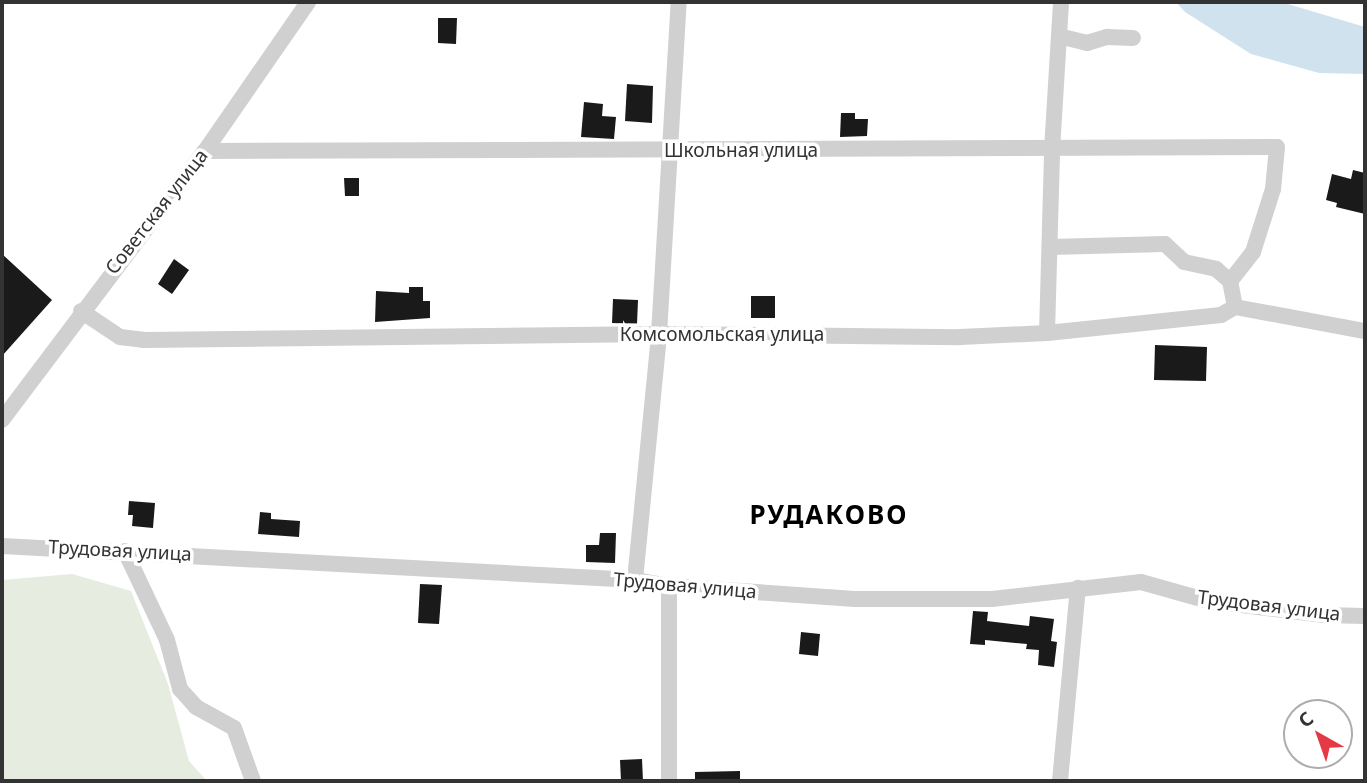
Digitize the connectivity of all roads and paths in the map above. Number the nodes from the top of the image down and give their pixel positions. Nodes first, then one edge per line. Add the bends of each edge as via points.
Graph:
1 (308, 2) edge
2 (679, 2) edge
3 (1061, 2) edge
4 (1059, 36) junction
5 (1133, 38) dead end
6 (1052, 150) junction
7 (205, 151) junction
8 (672, 152) junction
9 (1049, 247) junction
10 (1230, 281) junction
11 (1235, 307) junction
12 (81, 311) junction
13 (1365, 331) edge
14 (1047, 333) junction
15 (659, 334) junction
16 (2, 420) edge
17 (2, 546) edge
18 (125, 551) junction
19 (635, 580) junction
20 (669, 586) junction
21 (1079, 588) junction
22 (1365, 616) edge
23 (253, 781) edge
24 (670, 781) edge
25 (1060, 781) edge

1 - 7 street, Советская улица
2 - 8 street
3 - 4 street
4 - 5 street via 1087,43 1107,37
4 - 6 street
6 - 8 street, Школьная улица
6 - 9 street
6 - 10 street, Школьная улица via 1277,147 1273,189 1253,251
7 - 8 street, Школьная улица
7 - 12 street, Советская улица
8 - 15 street
9 - 10 street via 1165,244 1184,262 1216,269
9 - 14 street
10 - 11 street
11 - 13 street, Комсомольская улица
11 - 14 street, Комсомольская улица via 1221,315
12 - 15 street, Комсомольская улица via 120,337 143,340
12 - 16 street, Советская улица
14 - 15 street, Комсомольская улица via 960,337
15 - 19 street
17 - 18 street, Трудовая улица
18 - 19 street, Трудовая улица
18 - 23 street via 167,640 180,690 196,707 234,728
19 - 20 street, Трудовая улица
20 - 21 street, Трудовая улица via 855,598 992,600
20 - 24 street
21 - 22 street, Трудовая улица via 1140,582 1208,601
21 - 25 street

